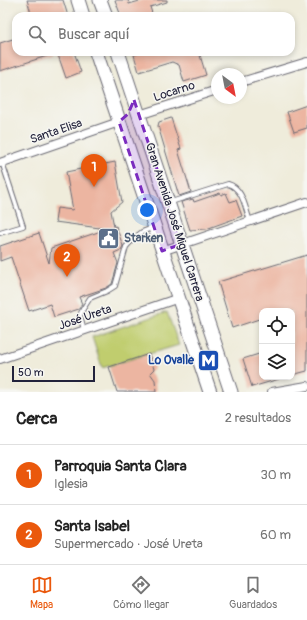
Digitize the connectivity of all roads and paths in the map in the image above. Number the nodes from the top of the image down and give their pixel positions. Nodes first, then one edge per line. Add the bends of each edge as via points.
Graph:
1 (78, 0) edge
2 (100, 0) edge
3 (82, 12) edge
4 (104, 12) edge
5 (97, 56) edge
6 (119, 56) edge
7 (307, 62) edge
8 (247, 80) edge
9 (211, 92) edge
10 (134, 100) junction
11 (139, 115) junction
12 (119, 122) junction
13 (1, 162) edge
14 (307, 202) edge
15 (168, 203) junction
16 (250, 222) junction
17 (155, 227) junction
18 (0, 233) edge
19 (182, 244) junction
20 (162, 251) junction
21 (179, 298) junction
22 (84, 330) junction
23 (0, 359) edge
24 (307, 386) edge
25 (210, 392) edge
26 (231, 392) edge
27 (272, 392) edge

1 - 3 main road
2 - 4 main road
5 - 12 main road, Gran Avenida José Miguel Carrera
6 - 10 main road, Gran Avenida José Miguel Carrera
7 - 8 street
9 - 11 street, Locarno
10 - 11 main road, Gran Avenida José Miguel Carrera
10 - 12 main road via 128,114
11 - 15 main road, Gran Avenida José Miguel Carrera
12 - 13 street, Santa Elisa
12 - 17 main road, Gran Avenida José Miguel Carrera
13 - 18 lane via 22,226
14 - 16 street
15 - 16 lane via 228,184 239,191
15 - 19 main road, Gran Avenida José Miguel Carrera
16 - 19 street
17 - 20 main road, Gran Avenida José Miguel Carrera
17 - 22 lane via 142,232 126,247 115,286 90,298 80,314
19 - 20 street
19 - 26 main road, Gran Avenida José Miguel Carrera
20 - 21 main road, Gran Avenida José Miguel Carrera
21 - 22 street, José Ureta
21 - 25 main road, Gran Avenida José Miguel Carrera
22 - 23 street, José Ureta
24 - 27 street

